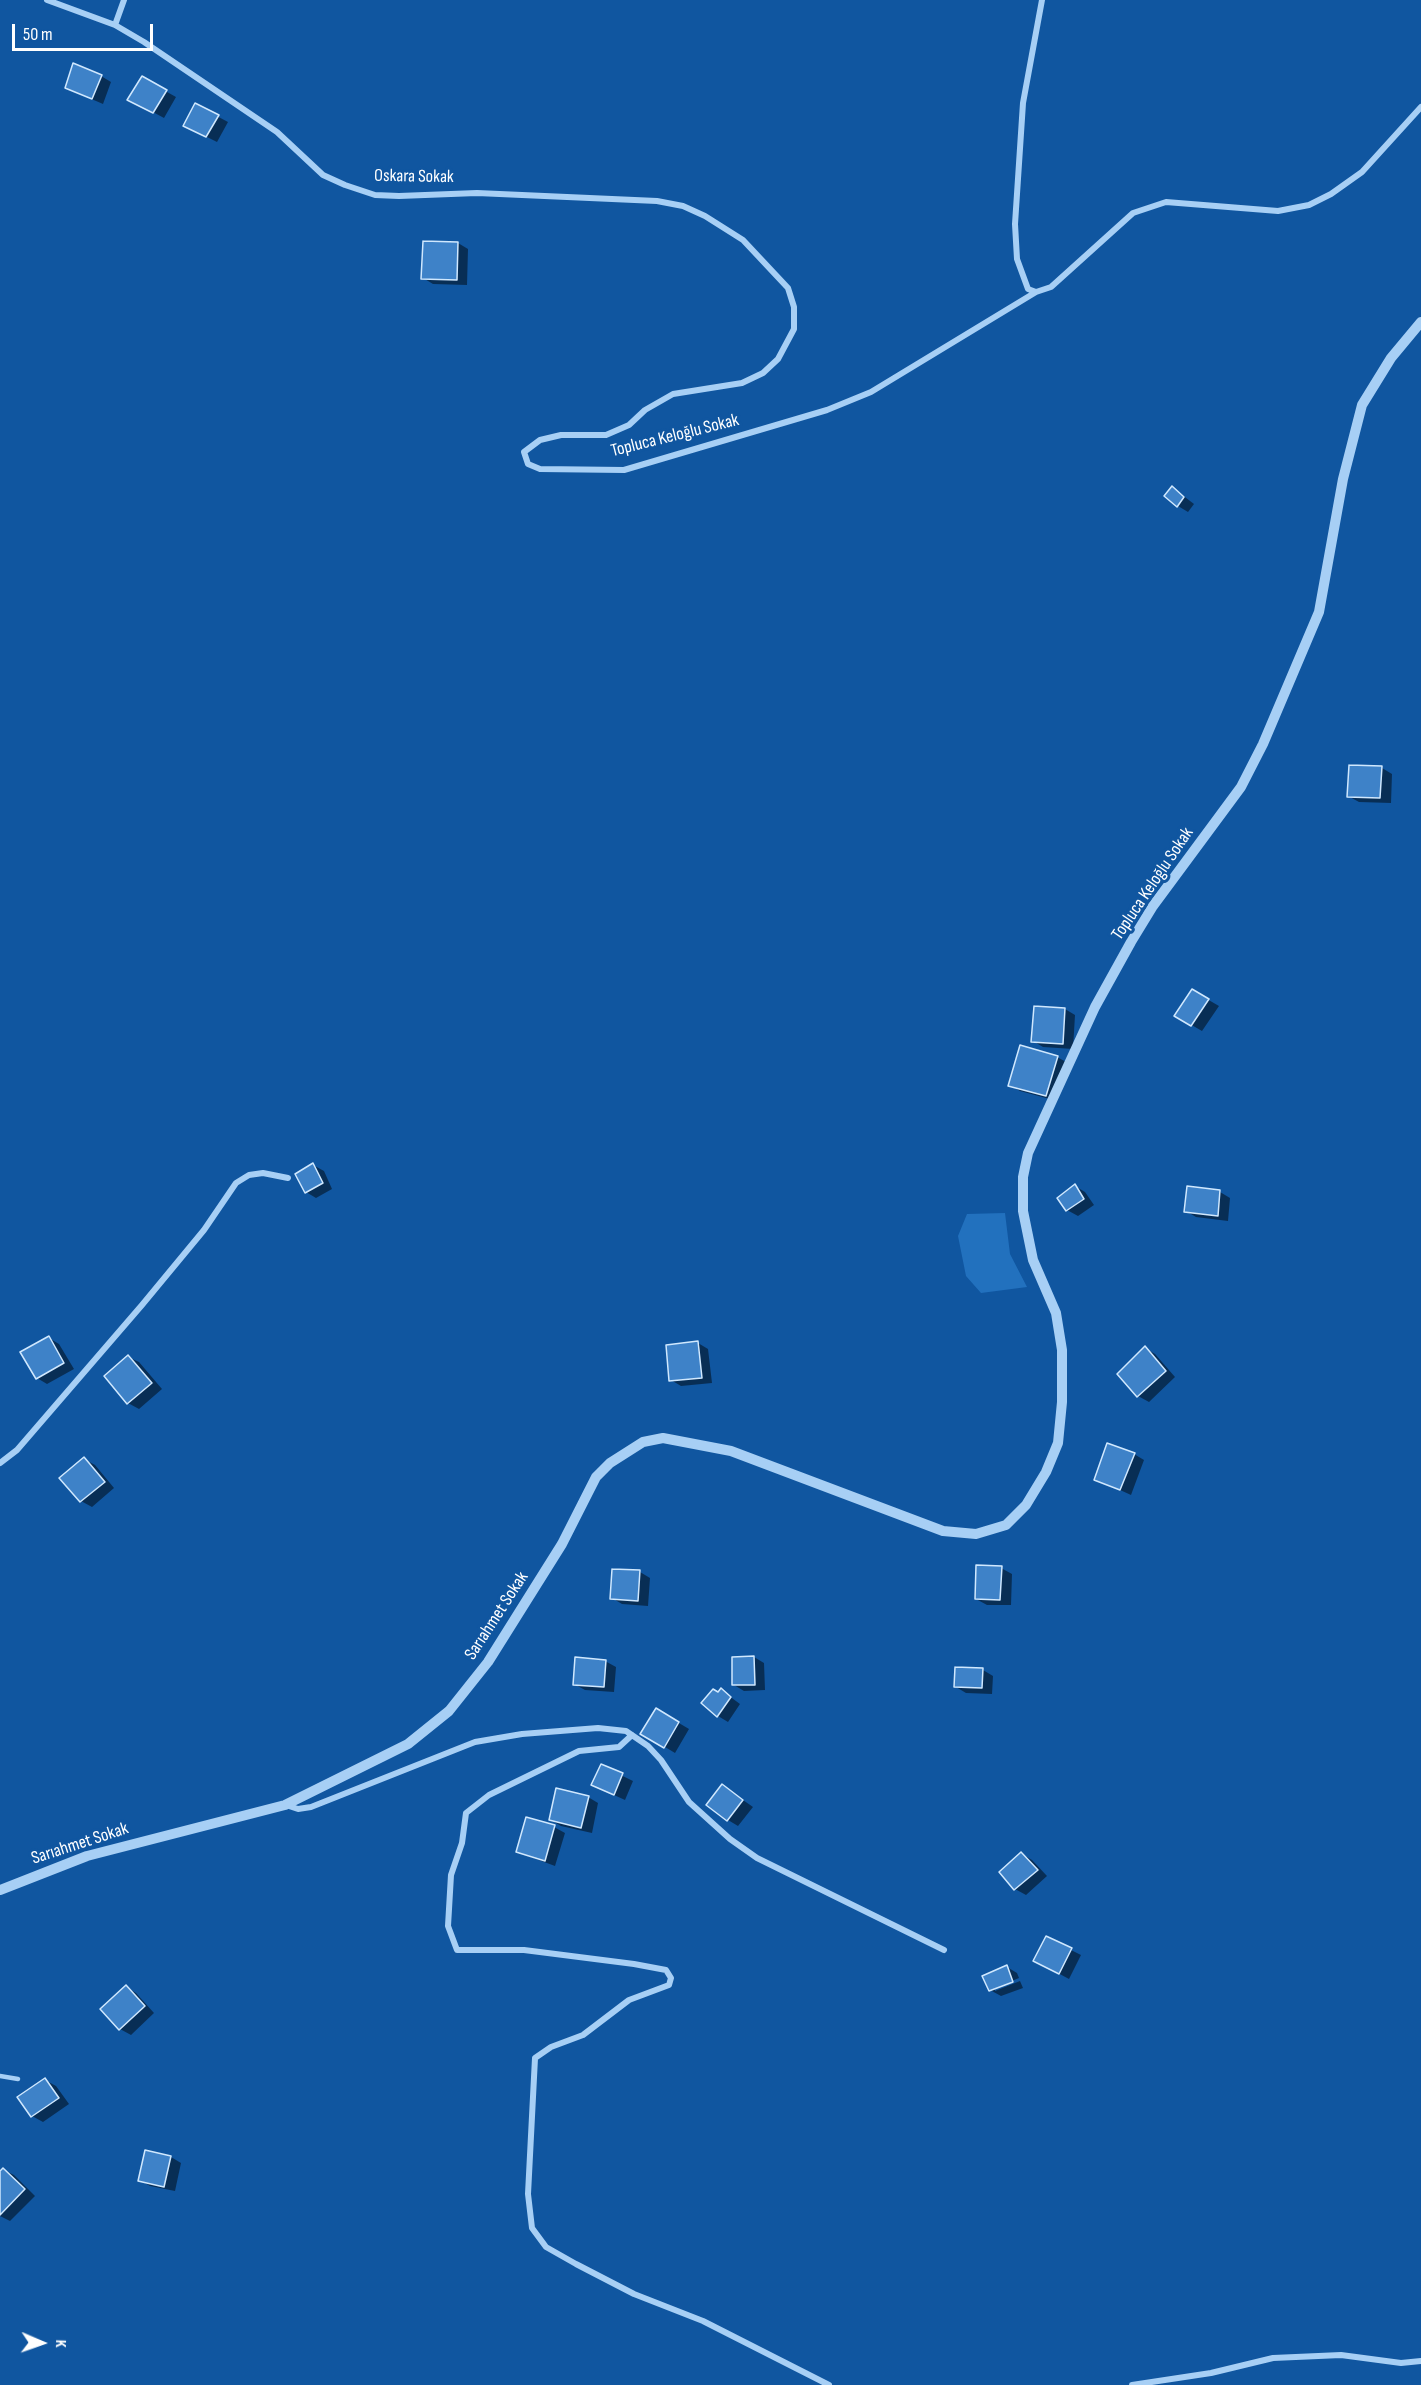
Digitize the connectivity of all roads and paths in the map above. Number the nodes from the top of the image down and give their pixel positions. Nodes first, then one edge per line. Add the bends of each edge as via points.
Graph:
1 (47, 0) edge
2 (124, 0) edge
3 (1042, 0) edge
4 (115, 25) junction
5 (1421, 106) edge
6 (1036, 292) junction
7 (794, 307) joint
8 (1421, 322) edge
9 (288, 1178) dead end
10 (0, 1462) edge
11 (990, 1530) joint
12 (633, 1736) junction
13 (285, 1805) junction
14 (0, 1890) edge
15 (944, 1950) dead end
16 (0, 2076) edge
17 (18, 2079) dead end
18 (1421, 2361) edge
19 (828, 2385) edge
20 (1132, 2385) edge

1 - 4 street, Oskara Sokak
2 - 4 street
3 - 6 street via 1023,104 1015,224 1017,259 1028,289
4 - 7 street, Oskara Sokak via 229,98 277,132 323,175 345,185 391,196 477,193 657,201 683,206 743,240 788,288
5 - 6 street, Topluca Keloğlu Sokak via 1362,172 1309,205 1278,211 1184,202 1148,207 1133,213 1106,235 1051,287
6 - 7 street, Topluca Keloğlu Sokak via 871,392 827,410 624,470 540,469 528,464 524,452 540,440 561,435 606,435 673,394 742,383 763,373 786,346 794,328
8 - 11 street, Topluca Keloğlu Sokak via 1391,358 1362,405 1343,479 1319,612 1263,744 1241,787 1131,942 1095,1007 1028,1153 1023,1211 1032,1260 1056,1313 1062,1350 1058,1443 1026,1505 1006,1524
9 - 10 street via 263,1173 249,1175 236,1184 142,1305 17,1450
11 - 13 street, Sarıahmet Sokak via 976,1534 943,1531 732,1451 663,1438 643,1442 596,1477 562,1544 488,1662 449,1711 408,1744
12 - 13 street via 626,1731 598,1728 475,1742 311,1807
12 - 15 street via 661,1760 689,1802 757,1858
12 - 19 street via 619,1747 579,1750 489,1795 466,1814 462,1843 451,1875 448,1926 457,1950 524,1950 634,1964 666,1970 671,1978 669,1985 629,2000 583,2035 551,2047 535,2058 528,2194 532,2228 546,2247 605,2279 703,2320
13 - 14 street, Sarıahmet Sokak via 87,1856
16 - 17 lane
18 - 20 street via 1401,2363 1341,2355 1273,2358 1212,2373

